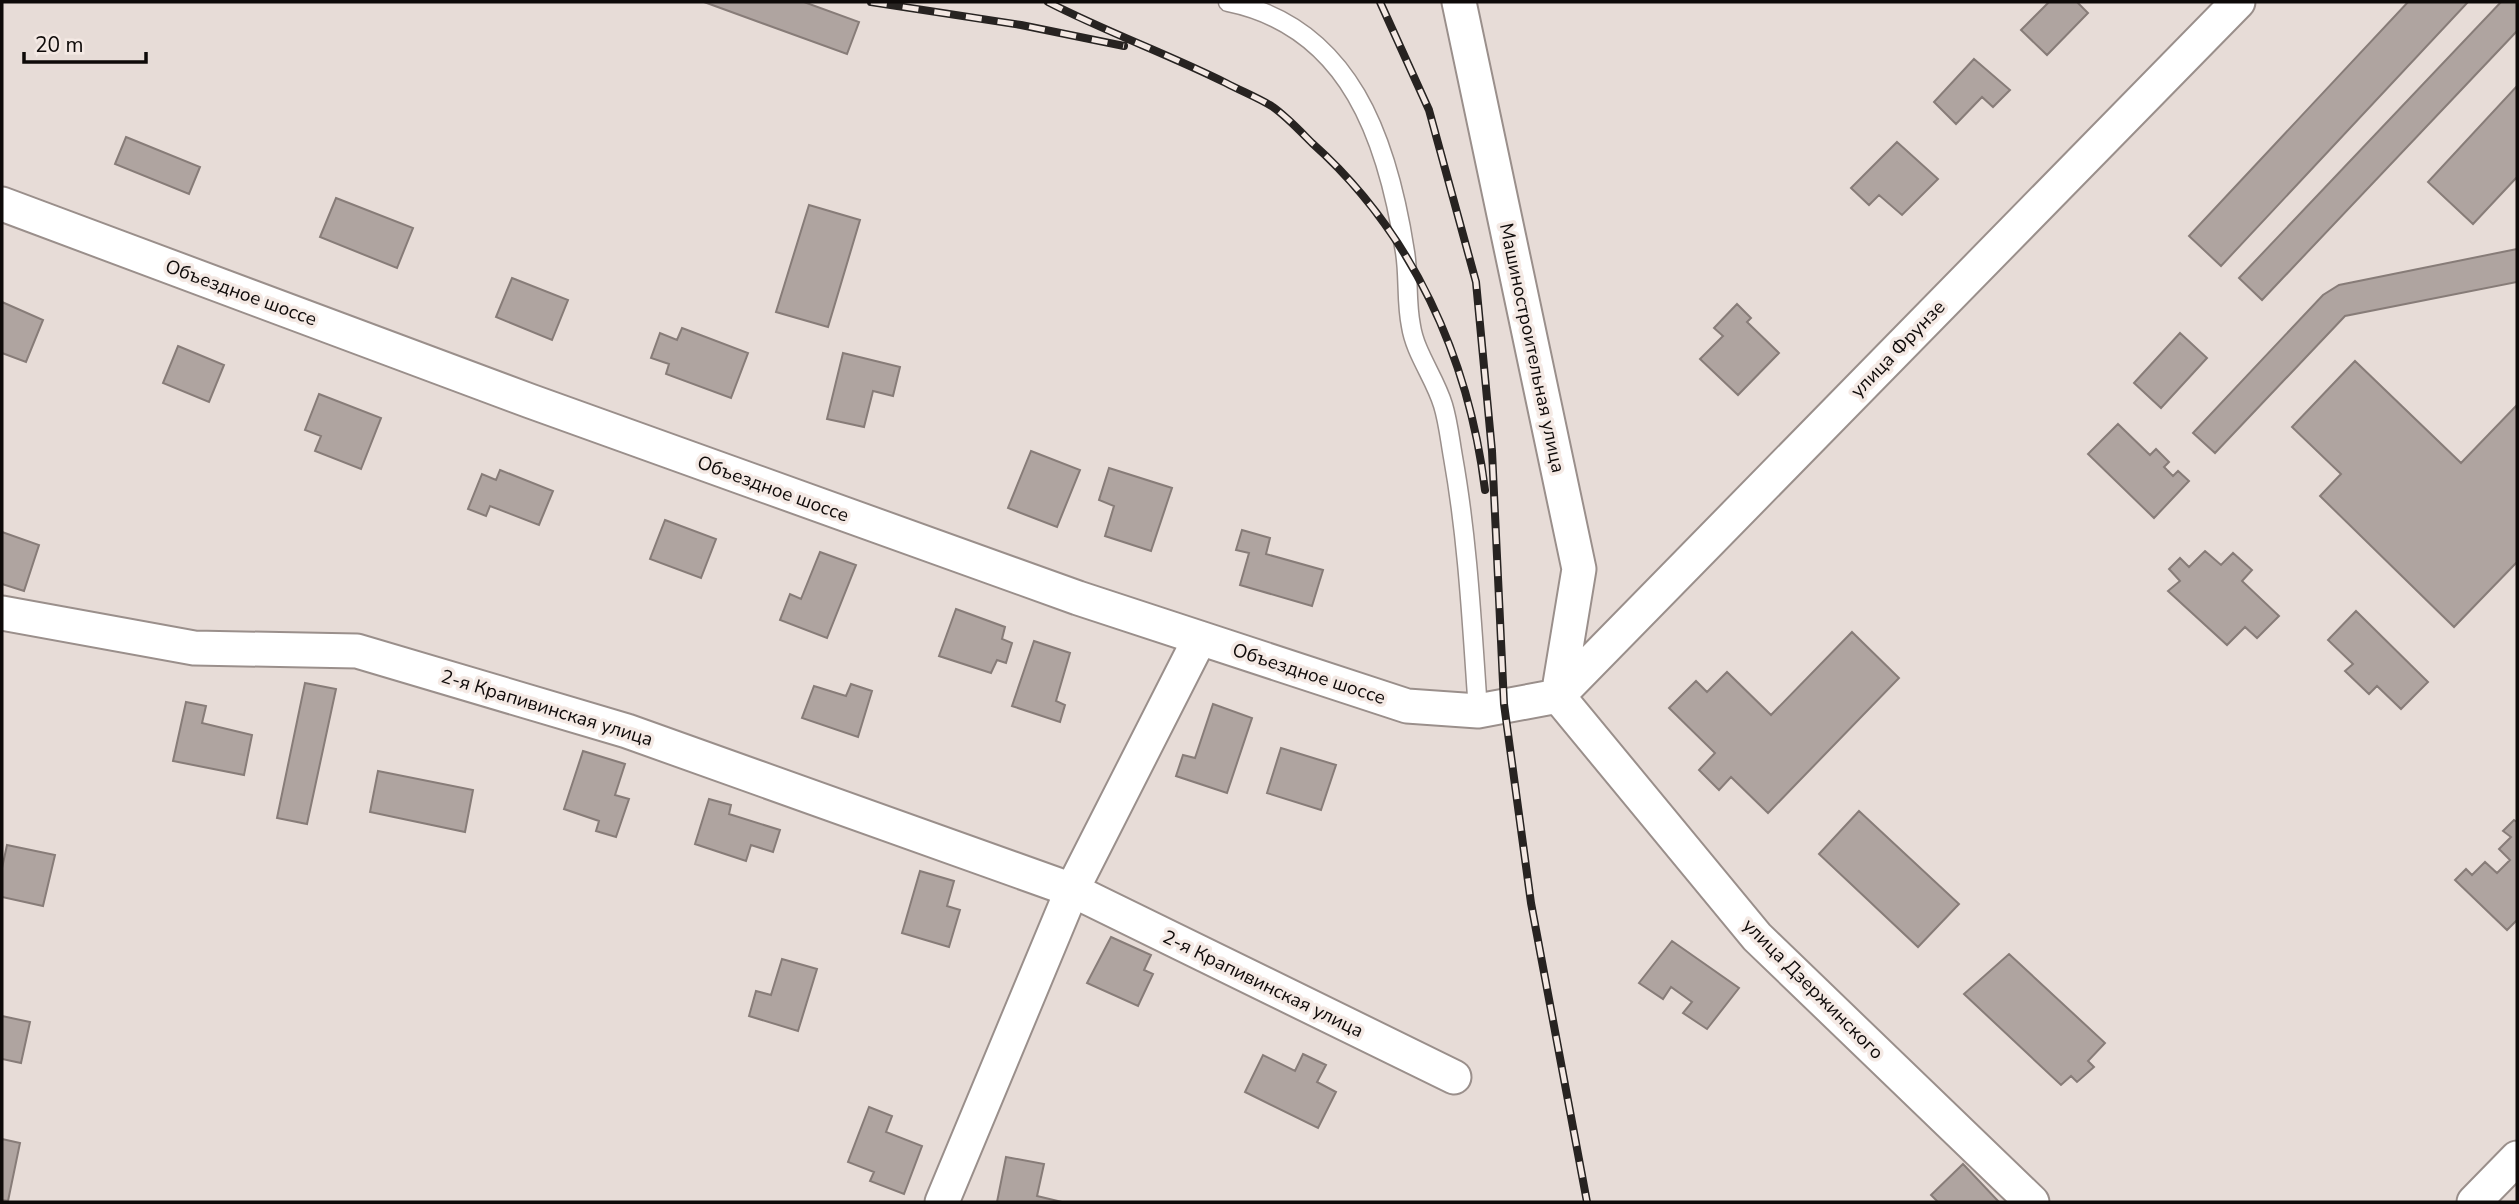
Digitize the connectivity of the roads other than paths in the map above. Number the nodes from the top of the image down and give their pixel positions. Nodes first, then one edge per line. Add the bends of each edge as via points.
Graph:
1 (1228, 2) edge
2 (1458, 2) edge
3 (2238, 2) edge
4 (2, 204) edge
5 (2, 613) edge
6 (1200, 638) junction
7 (1558, 696) junction
8 (1478, 710) junction
9 (1072, 890) junction
10 (1454, 1077) dead end
11 (2517, 1158) edge
12 (942, 1202) edge
13 (2032, 1202) edge
14 (2474, 1202) edge

1 - 8 lane via 1302,32 1346,74 1376,135 1404,243 1411,328 1443,404 1463,510
2 - 7 street, Машиностроительная улица via 1578,569
3 - 7 street, улица Фрунзе
4 - 6 street, Объездное шоссе via 530,401
5 - 9 street, 2-я Крапивинская улица via 194,648 357,651 627,731
6 - 8 street, Объездное шоссе via 1407,706
6 - 9 street
7 - 8 street, Объездное шоссе
7 - 13 street, улица Дзержинского via 1756,937
9 - 10 street, 2-я Крапивинская улица
9 - 12 street
11 - 14 street

